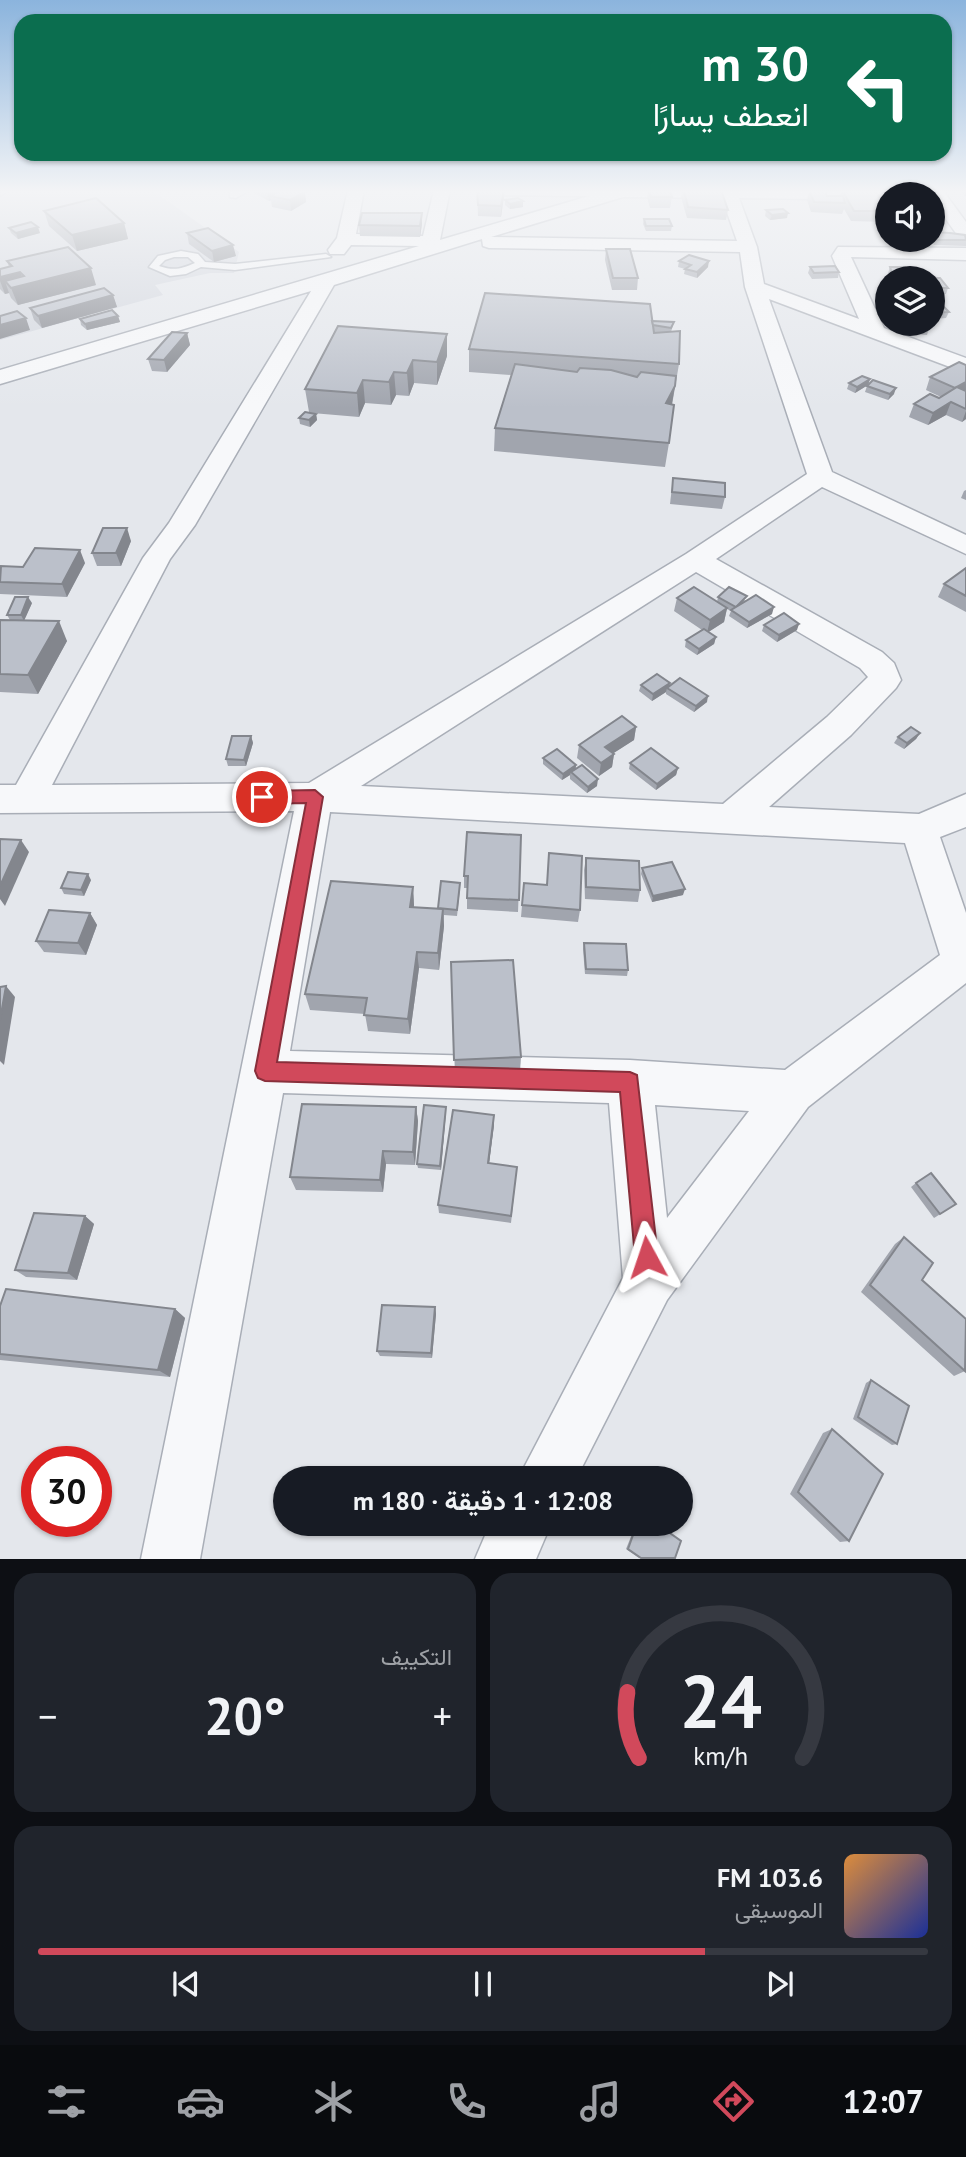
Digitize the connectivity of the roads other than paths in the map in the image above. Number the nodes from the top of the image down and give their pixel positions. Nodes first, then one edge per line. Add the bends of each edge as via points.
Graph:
1 (285, 263) edge
2 (327, 263) edge
3 (329, 263) edge
4 (338, 263) edge
5 (751, 263) edge
6 (844, 263) edge
7 (200, 264) dead end
8 (755, 287) junction
9 (874, 330) junction
10 (966, 366) edge
11 (0, 367) edge
12 (0, 377) edge
13 (821, 475) junction
14 (966, 546) edge
15 (696, 560) junction
16 (315, 797) junction
17 (13, 800) edge
18 (966, 808) edge
19 (730, 818) junction
20 (919, 829) junction
21 (964, 960) edge
22 (265, 1071) junction
23 (630, 1082) junction
24 (792, 1092) junction
25 (649, 1282) junction
26 (553, 1466) edge
27 (516, 1536) edge
28 (170, 1559) edge
29 (504, 1559) edge

1 - 7 lane via 235,267
2 - 12 street
3 - 11 street via 239,297
4 - 17 street
5 - 8 street
6 - 9 street
8 - 9 street
8 - 13 street
9 - 10 street
13 - 14 street
13 - 15 street
15 - 16 street
15 - 19 street via 871,660 883,671 885,681
16 - 17 street
16 - 19 street
16 - 22 street
18 - 20 street
19 - 20 street
20 - 21 street
21 - 24 street
22 - 23 street
22 - 28 street
23 - 24 street
23 - 25 street
24 - 25 street
25 - 26 street
27 - 29 street

